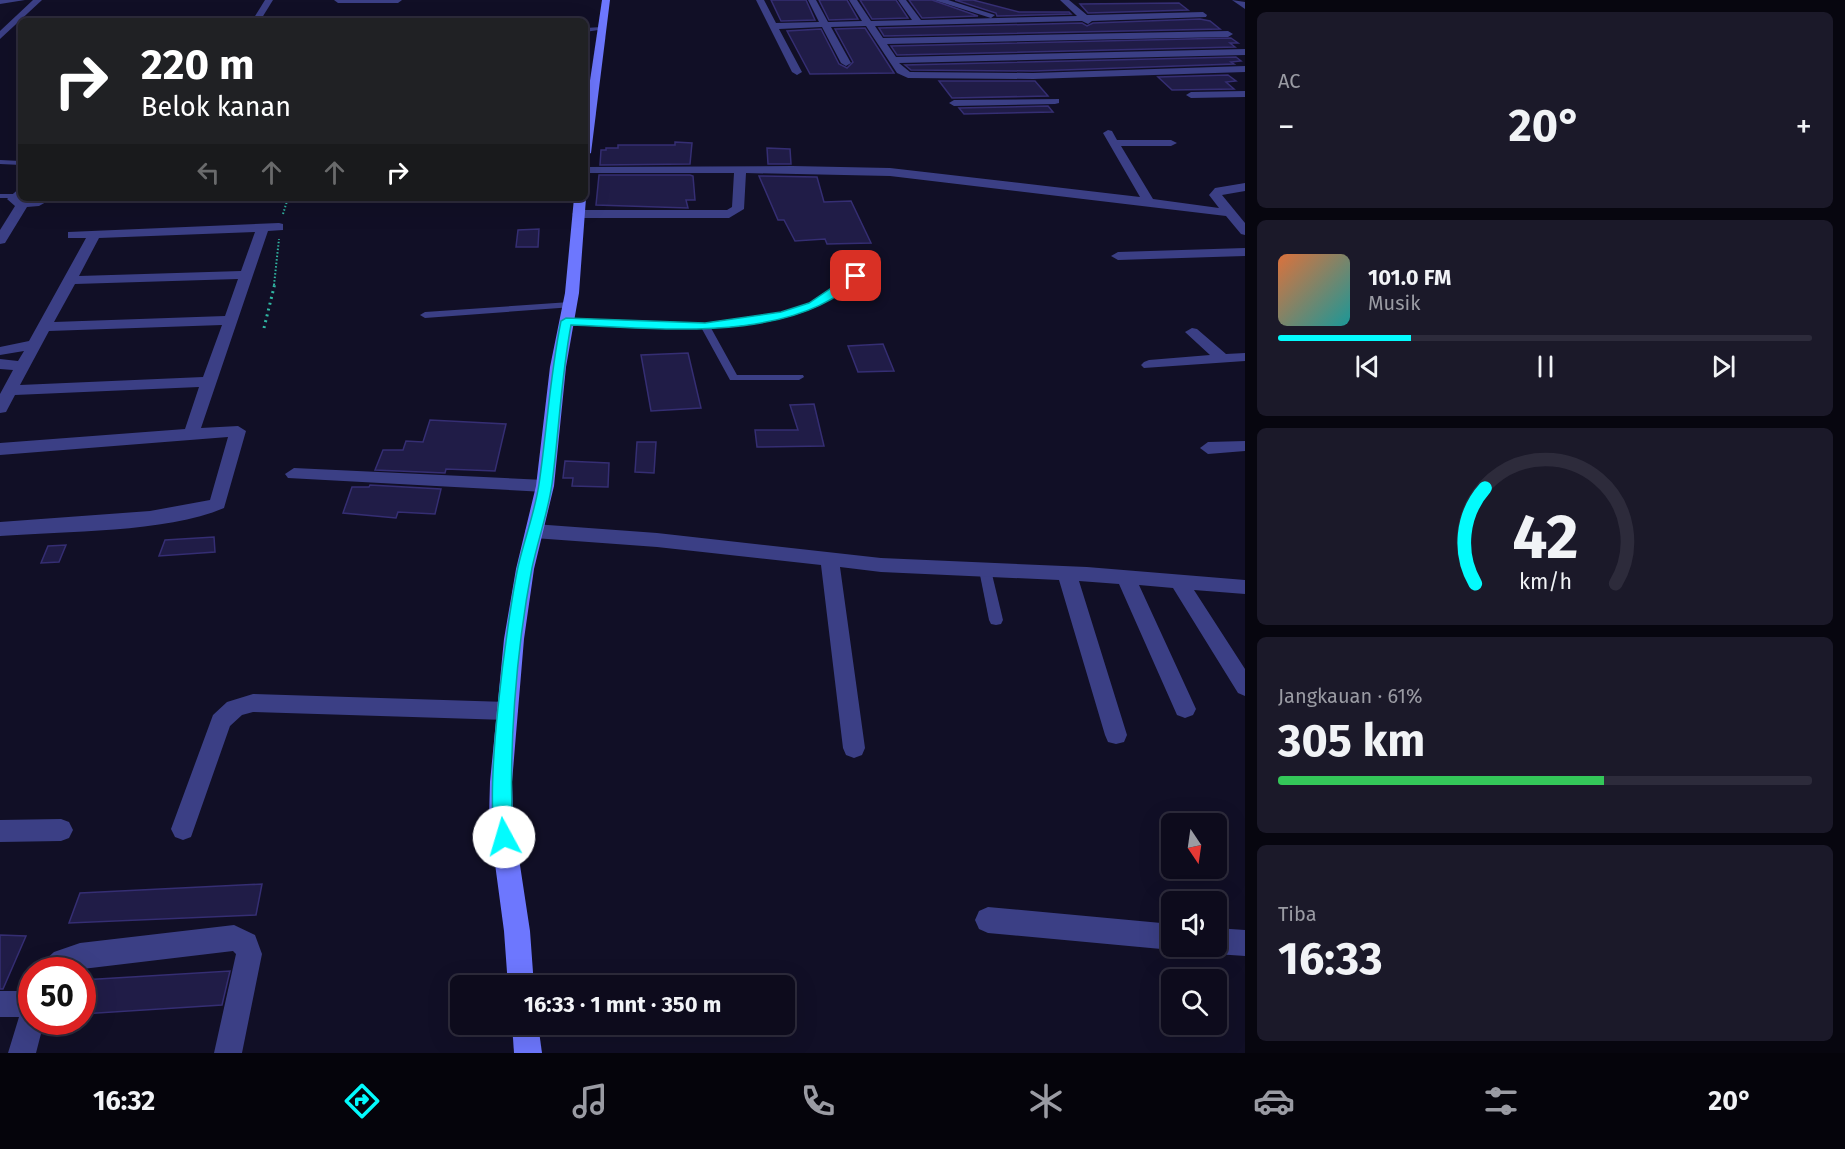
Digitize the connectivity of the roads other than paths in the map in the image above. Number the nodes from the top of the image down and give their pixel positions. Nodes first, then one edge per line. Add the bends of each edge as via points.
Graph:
1 (21, 0) edge
2 (38, 0) edge
3 (269, 0) edge
4 (338, 0) edge
5 (398, 0) edge
6 (606, 0) edge
7 (760, 0) edge
8 (812, 0) edge
9 (853, 0) edge
10 (902, 0) edge
11 (938, 0) edge
12 (1064, 0) edge
13 (1236, 0) edge
14 (0, 1) edge
15 (1190, 5) dead end
16 (1245, 6) edge
17 (909, 10) junction
18 (1203, 15) junction
19 (19, 18) edge
20 (258, 18) edge
21 (1084, 18) junction
22 (18, 19) edge
23 (1007, 20) junction
24 (918, 22) junction
25 (952, 22) junction
26 (826, 24) junction
27 (868, 24) junction
28 (772, 26) junction
29 (602, 29) junction
30 (588, 30) edge
31 (1228, 34) junction
32 (0, 36) edge
33 (1103, 36) junction
34 (881, 41) junction
35 (1245, 46) edge
36 (1245, 52) edge
37 (1124, 54) junction
38 (893, 60) junction
39 (846, 63) dead end
40 (1245, 69) edge
41 (797, 72) dead end
42 (1146, 72) junction
43 (1044, 88) junction
44 (1245, 94) edge
45 (1191, 95) dead end
46 (954, 103) dead end
47 (1064, 111) dead end
48 (588, 131) edge
49 (1171, 143) dead end
50 (0, 162) edge
51 (18, 163) edge
52 (588, 170) edge
53 (740, 170) junction
54 (1245, 187) edge
55 (0, 196) edge
56 (18, 197) edge
57 (18, 199) edge
58 (579, 201) edge
59 (1149, 202) junction
60 (1229, 213) junction
61 (578, 214) junction
62 (279, 227) road end
63 (262, 229) junction
64 (1245, 231) edge
65 (95, 234) junction
66 (73, 236) dead end
67 (0, 240) edge
68 (1245, 252) edge
69 (1118, 256) dead end
70 (248, 275) junction
71 (856, 276) dead end
72 (69, 280) junction
73 (568, 313) junction
74 (425, 315) dead end
75 (230, 320) junction
76 (705, 326) junction
77 (44, 327) junction
78 (1192, 332) dead end
79 (33, 345) junction
80 (0, 351) edge
81 (1245, 357) edge
82 (1223, 359) junction
83 (0, 364) edge
84 (1149, 365) dead end
85 (22, 366) junction
86 (799, 377) dead end
87 (209, 382) junction
88 (10, 390) junction
89 (0, 408) edge
90 (191, 434) junction
91 (1245, 446) edge
92 (1208, 448) dead end
93 (0, 449) edge
94 (294, 474) dead end
95 (545, 486) junction
96 (0, 529) edge
97 (534, 531) junction
98 (830, 560) junction
99 (984, 570) junction
100 (1068, 574) junction
101 (1126, 578) junction
102 (1179, 582) junction
103 (1245, 587) edge
104 (996, 620) dead end
105 (1245, 687) edge
106 (1185, 709) dead end
107 (507, 711) junction
108 (1116, 735) dead end
109 (854, 748) dead end
110 (183, 829) dead end
111 (61, 830) dead end
112 (0, 831) edge
113 (988, 920) dead end
114 (1161, 936) edge
115 (1227, 942) edge
116 (1245, 943) edge
117 (77, 957) edge
118 (520, 975) edge
119 (0, 1004) edge
120 (18, 1004) edge
121 (27, 1035) edge
122 (526, 1035) edge
123 (22, 1053) edge
124 (228, 1053) edge
125 (528, 1053) edge

1 - 14 street
2 - 19 street
3 - 20 street
4 - 5 street
6 - 29 main road
7 - 28 street
8 - 26 street
9 - 27 street
10 - 17 street
11 - 23 street
12 - 21 street
13 - 16 street
15 - 18 street
17 - 24 street
17 - 25 street
18 - 21 street
18 - 31 street
21 - 23 street
21 - 33 street
22 - 32 street
23 - 25 street
24 - 25 street
24 - 27 street
26 - 27 street
26 - 28 street
26 - 39 street
27 - 34 street
28 - 41 street
29 - 30 lane
29 - 48 main road
31 - 33 street
31 - 35 street
33 - 34 street
33 - 37 street
34 - 38 street
36 - 37 street
37 - 38 street
37 - 42 street
38 - 43 street via 900,71 912,75
40 - 42 street
42 - 43 street
43 - 46 street
43 - 47 street
44 - 45 street
49 - 59 street via 1112,138
50 - 51 lane
52 - 53 street
53 - 59 street via 890,172
53 - 61 street via 738,209 729,214
54 - 60 street via 1216,193
55 - 56 lane
57 - 67 street
58 - 61 main road
59 - 60 street
60 - 64 street
61 - 73 main road
62 - 63 street
63 - 65 street
63 - 70 street
65 - 66 street
65 - 72 street
68 - 69 street
70 - 72 street
70 - 75 street
71 - 76 lane via 831,295 797,312
72 - 77 street
73 - 74 lane
73 - 76 lane
73 - 95 main road
75 - 77 street
75 - 87 street
76 - 86 lane via 734,378
77 - 79 street
78 - 82 street
79 - 80 street
79 - 85 street
81 - 82 street
82 - 84 street
83 - 85 street
85 - 88 street
87 - 88 street
87 - 90 street
88 - 89 street
90 - 93 street
90 - 96 street via 238,431 214,508 143,518
91 - 92 street
94 - 95 street
95 - 97 main road
97 - 98 street via 657,540
97 - 107 main road via 514,639
98 - 99 street
98 - 109 street
99 - 100 street
99 - 104 lane
100 - 101 street
100 - 108 street
101 - 102 street
101 - 106 street
102 - 103 street
102 - 105 street
107 - 110 street via 253,703 236,706 221,722
107 - 118 main road via 501,819
111 - 112 street
113 - 114 street
115 - 116 street
117 - 124 street via 234,938 246,944 249,954
119 - 120 street
121 - 123 street
122 - 125 main road

